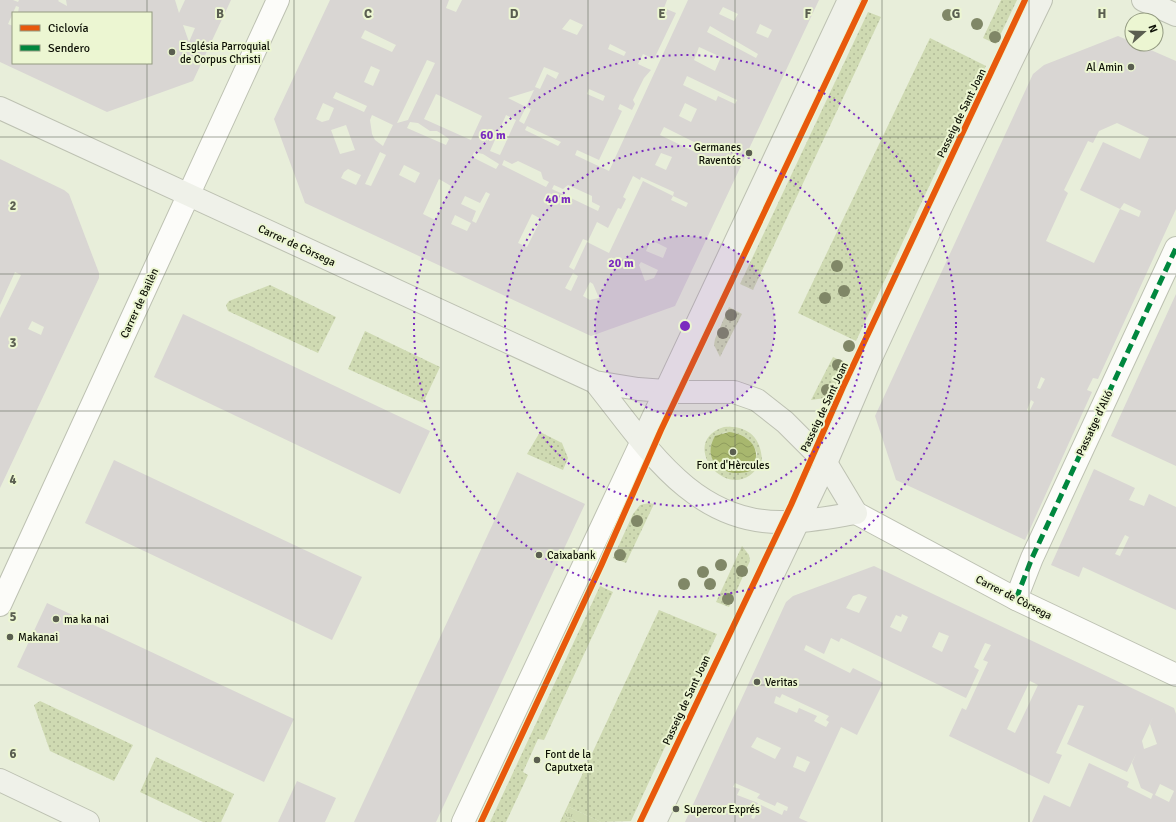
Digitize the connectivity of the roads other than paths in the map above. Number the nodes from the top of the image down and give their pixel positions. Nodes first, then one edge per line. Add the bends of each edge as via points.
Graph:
1 (278, 0) edge
2 (849, 0) edge
3 (1041, 0) edge
4 (1143, 0) edge
5 (1176, 14) edge
6 (0, 108) edge
7 (189, 195) junction
8 (1176, 248) edge
9 (595, 382) junction
10 (666, 391) junction
11 (642, 441) junction
12 (826, 463) junction
13 (856, 513) junction
14 (798, 521) junction
15 (1016, 599) junction
16 (0, 605) edge
17 (1176, 675) edge
18 (0, 780) edge
19 (88, 822) edge
20 (463, 822) edge
21 (655, 822) edge

1 - 7 street, Carrer de Bailèn
2 - 10 main road
3 - 12 main road, Passeig de Sant Joan via 870,360
4 - 5 main road
6 - 7 main road, Carrer de Còrsega
7 - 9 main road, Carrer de Còrsega
7 - 16 street, Carrer de Bailèn
8 - 15 street, Passatge d'Alió via 1032,558
9 - 10 main road
9 - 11 main road
10 - 11 main road
10 - 12 main road via 734,392 757,400 785,422
11 - 14 main road via 670,474 706,502 739,515 762,520
11 - 20 street
12 - 13 main road
12 - 14 main road, Passeig de Sant Joan
13 - 14 main road
13 - 15 street, Carrer de Còrsega
14 - 21 main road, Passeig de Sant Joan
15 - 17 street, Carrer de Còrsega
18 - 19 main road

